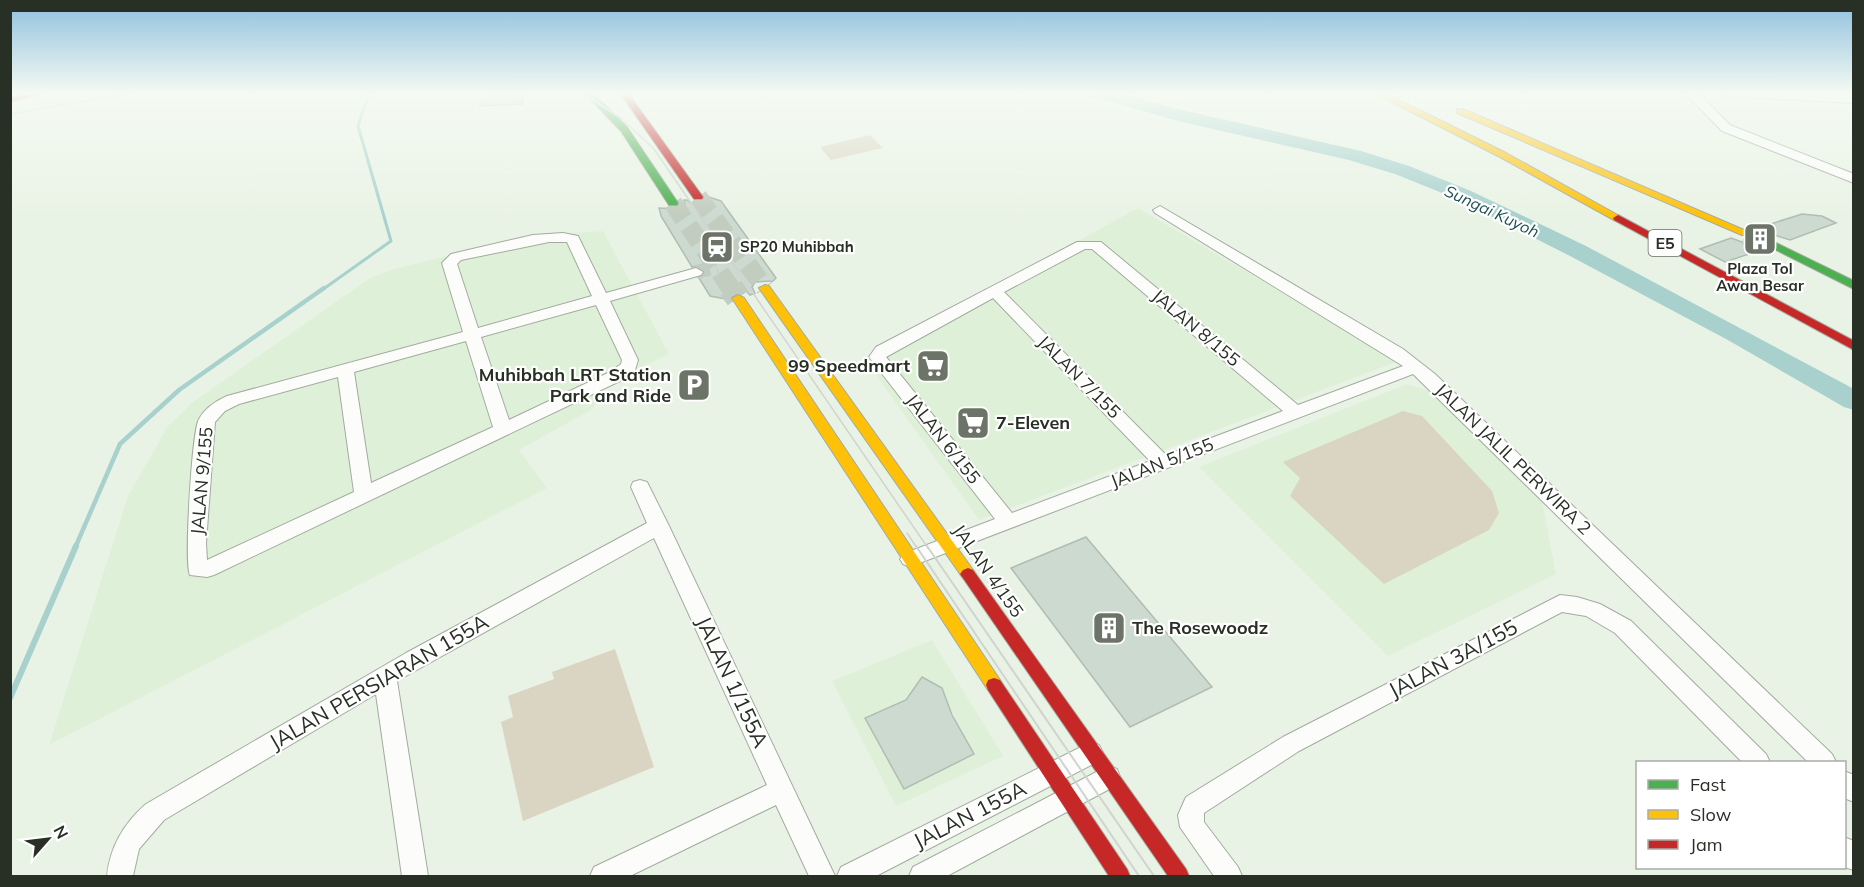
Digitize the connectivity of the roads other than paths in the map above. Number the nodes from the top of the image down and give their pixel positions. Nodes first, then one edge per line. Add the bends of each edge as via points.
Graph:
1 (626, 134) edge
2 (653, 134) edge
3 (1461, 134) edge
4 (1517, 134) edge
5 (1738, 134) edge
6 (1854, 179) edge
7 (698, 197) tunnel mouth
8 (674, 203) tunnel mouth
9 (1160, 210) dead end
10 (1746, 232) tunnel mouth
11 (1774, 245) tunnel mouth
12 (696, 272) tunnel mouth
13 (1854, 286) edge
14 (765, 288) tunnel mouth
15 (994, 291) junction
16 (738, 298) tunnel mouth
17 (602, 299) junction
18 (472, 334) junction
19 (1854, 346) edge
20 (1414, 367) junction
21 (345, 369) junction
22 (1296, 412) junction
23 (503, 429) junction
24 (1163, 463) junction
25 (640, 488) dead end
26 (364, 496) junction
27 (1008, 522) junction
28 (659, 526) junction
29 (948, 544) junction
30 (910, 559) junction
31 (385, 677) junction
32 (1090, 753) junction
33 (1757, 761) edge
34 (1823, 761) edge
35 (1050, 773) junction
36 (1108, 777) junction
37 (783, 790) junction
38 (1068, 798) junction
39 (121, 869) edge
40 (416, 876) edge
41 (603, 876) edge
42 (822, 876) edge
43 (850, 876) edge
44 (922, 876) edge
45 (1120, 876) edge
46 (1179, 876) edge
47 (1229, 876) edge

1 - 8 main road
2 - 7 main road
3 - 19 main road, E5
4 - 10 main road, E5
5 - 6 street
9 - 20 street, JALAN JALIL PERWIRA 2
11 - 13 main road
12 - 17 street, JALAN 9/155
14 - 29 main road, JALAN 4/155
15 - 22 street, JALAN 8/155 via 1082,245 1096,245
15 - 24 street, JALAN 7/155
15 - 27 street, JALAN 6/155 via 877,357
16 - 30 main road
17 - 18 street, JALAN 9/155
17 - 18 street via 573,239 567,237 451,260
17 - 23 street, JALAN 9/155 via 630,360 629,366 616,376
18 - 21 street, JALAN 9/155
18 - 23 street
20 - 22 street, JALAN 5/155
20 - 34 street, JALAN JALIL PERWIRA 2
21 - 26 street
21 - 26 street, JALAN 9/155 via 233,400 208,417 197,569 207,569
22 - 24 street, JALAN 5/155
23 - 26 street, JALAN 9/155
24 - 27 street, JALAN 5/155
25 - 28 street, JALAN 1/155A
27 - 29 street, JALAN 5/155
28 - 31 street, JALAN PERSIARAN 155A
28 - 37 street, JALAN 1/155A
29 - 30 street, JALAN 5/155
29 - 32 main road, JALAN 4/155
30 - 35 main road
31 - 39 street, JALAN PERSIARAN 155A via 155,812 128,841
31 - 40 street
32 - 35 street, JALAN 155A
32 - 36 main road, JALAN 4/155
33 - 47 street, JALAN 3A/155 via 1623,627 1599,611 1577,603 1560,603 1291,744 1195,805 1190,815 1193,827
35 - 38 main road
35 - 43 street, JALAN 155A
36 - 38 street, JALAN 155A
36 - 46 main road, JALAN 4/155
37 - 41 street
37 - 42 street, JALAN 1/155A
38 - 44 street, JALAN 155A
38 - 45 main road

